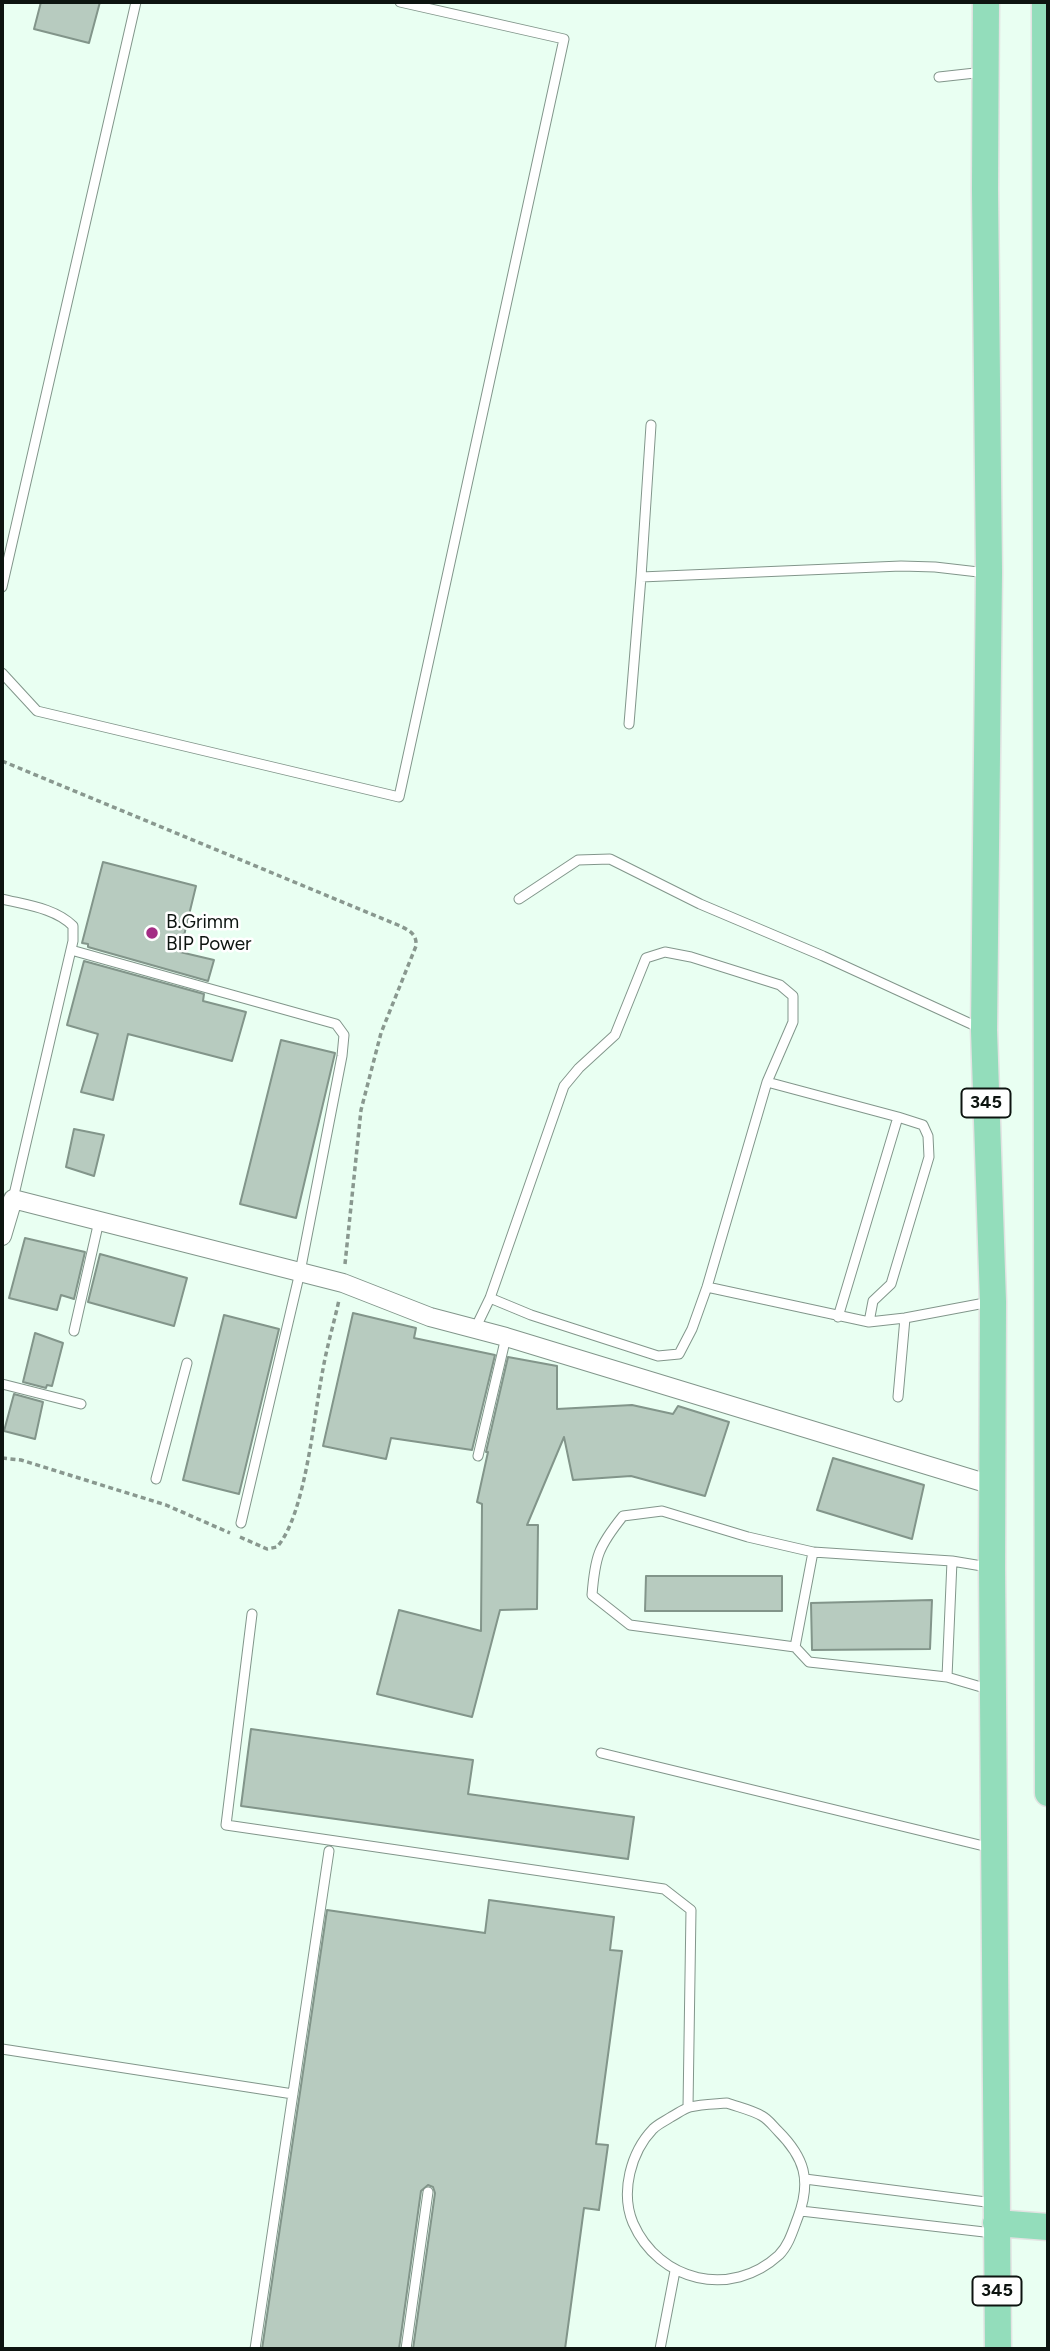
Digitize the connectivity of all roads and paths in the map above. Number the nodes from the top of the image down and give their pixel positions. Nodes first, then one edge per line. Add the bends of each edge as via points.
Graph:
1 (136, 2) edge
2 (400, 2) edge
3 (986, 2) edge
4 (1045, 2) edge
5 (986, 72) junction
6 (939, 78) dead end
7 (1047, 155) edge
8 (651, 425) dead end
9 (1047, 483) edge
10 (1047, 540) edge
11 (989, 573) junction
12 (641, 577) junction
13 (2, 587) edge
14 (2, 673) edge
15 (629, 724) dead end
16 (1047, 758) edge
17 (2, 761) edge
18 (2, 899) edge
19 (519, 899) dead end
20 (71, 950) junction
21 (984, 1030) junction
22 (767, 1082) junction
23 (898, 1117) junction
24 (13, 1199) junction
25 (99, 1221) junction
26 (2, 1236) edge
27 (300, 1272) junction
28 (343, 1283) junction
29 (707, 1287) junction
30 (490, 1298) junction
31 (993, 1302) junction
32 (838, 1317) junction
33 (905, 1318) junction
34 (869, 1322) junction
35 (475, 1329) junction
36 (74, 1331) dead end
37 (506, 1337) junction
38 (187, 1363) dead end
39 (2, 1384) edge
40 (898, 1397) dead end
41 (81, 1404) dead end
42 (478, 1456) dead end
43 (2, 1458) edge
44 (156, 1479) dead end
45 (992, 1485) junction
46 (240, 1523) dead end
47 (813, 1552) junction
48 (952, 1561) junction
49 (992, 1568) junction
50 (252, 1614) dead end
51 (794, 1647) junction
52 (947, 1676) junction
53 (993, 1691) junction
54 (601, 1753) dead end
55 (1048, 1793) edge
56 (994, 1848) junction
57 (329, 1851) dead end
58 (2, 2049) edge
59 (293, 2094) junction
60 (688, 2107) junction
61 (805, 2179) junction
62 (428, 2192) dead end
63 (800, 2211) junction
64 (996, 2220) junction
65 (1048, 2227) edge
66 (675, 2271) junction
67 (255, 2349) edge
68 (406, 2349) edge
69 (660, 2349) edge
70 (998, 2349) edge

1 - 13 lane
2 - 14 lane via 564,40 399,797 37,711
3 - 5 main road, 345
4 - 7 main road
5 - 6 lane
5 - 11 main road, 345
7 - 9 main road
8 - 12 lane
9 - 10 main road
10 - 16 main road
11 - 12 lane via 901,566
11 - 21 main road, 345
12 - 15 lane
16 - 55 main road
17 - 28 path via 398,925 417,939 381,1033 361,1110
18 - 20 lane via 65,919 73,926
19 - 21 lane via 578,860 610,859 700,904
20 - 24 lane
20 - 27 lane via 336,1024 344,1035
21 - 31 main road, 345
22 - 23 lane
22 - 29 lane
22 - 30 lane via 793,1022 793,996 780,985 691,957 665,952 646,958 615,1035 564,1086
23 - 32 lane
23 - 34 lane via 923,1125 929,1157 891,1284 873,1301
24 - 25 street
24 - 26 street
25 - 27 street
25 - 36 lane
27 - 28 street
27 - 46 lane
28 - 35 street
28 - 43 path via 302,1490 277,1547 267,1549 166,1505
29 - 30 lane via 679,1354 658,1356
29 - 32 lane
30 - 35 lane
31 - 33 lane
31 - 45 main road, 345
32 - 34 lane
33 - 34 lane
33 - 40 lane
35 - 37 street
37 - 42 lane
37 - 45 street
38 - 44 lane
39 - 41 lane
45 - 49 main road, 345
47 - 48 lane
47 - 51 lane
47 - 51 lane via 663,1511 623,1516 604,1540 594,1567 592,1595 630,1625
48 - 49 lane
48 - 52 lane
49 - 53 main road, 345
50 - 60 lane via 226,1825 664,1889 691,1910
51 - 52 lane via 809,1662
52 - 53 lane
53 - 56 main road, 345
54 - 56 lane
56 - 64 main road, 345
57 - 59 lane
58 - 59 lane
59 - 67 lane
60 - 61 lane via 727,2103 764,2117 792,2144
60 - 66 lane via 654,2127 629,2171 627,2197 632,2221 649,2250
61 - 63 lane
61 - 64 lane
62 - 68 lane
63 - 64 lane
63 - 66 lane via 779,2254 746,2276 707,2280
64 - 65 main road
64 - 70 main road, 345
66 - 69 lane

